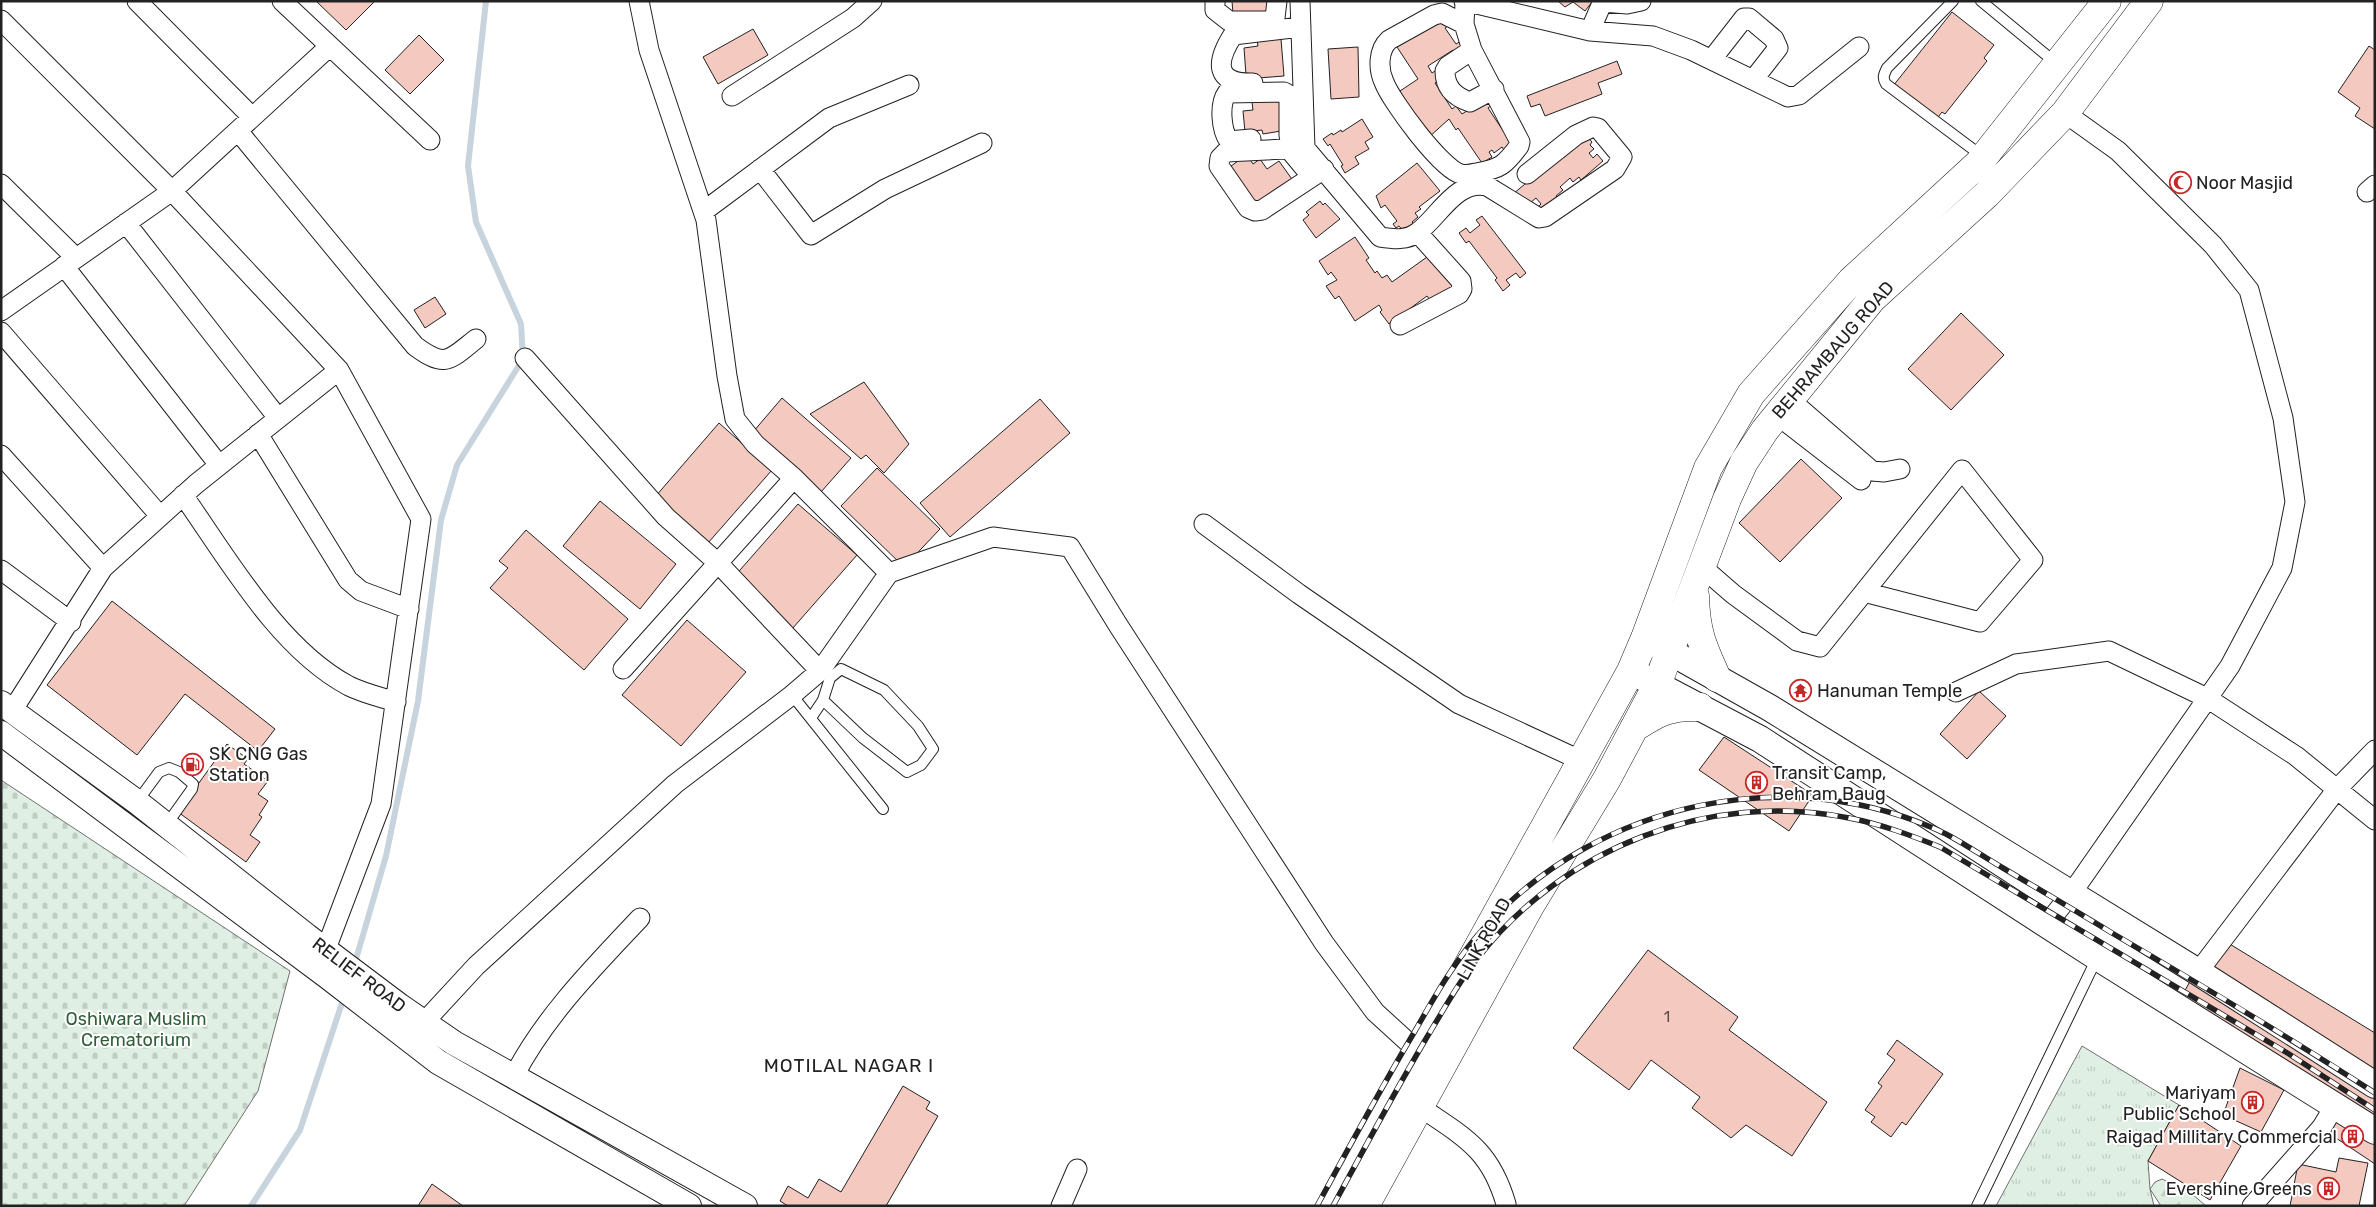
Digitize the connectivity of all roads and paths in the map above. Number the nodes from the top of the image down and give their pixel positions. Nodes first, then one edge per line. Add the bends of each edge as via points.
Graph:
1 (137, 1) edge
2 (282, 1) edge
3 (639, 1) edge
4 (872, 1) edge
5 (1215, 1) edge
6 (1277, 1) edge
7 (1300, 1) edge
8 (1603, 1) edge
9 (1641, 1) edge
10 (1953, 1) edge
11 (1981, 1) edge
12 (2107, 1) edge
13 (2149, 1) edge
14 (1464, 2) edge
15 (1, 20) edge
16 (1464, 24) junction
17 (1301, 27) junction
18 (1590, 31) junction
19 (330, 46) junction
20 (1859, 47) dead end
21 (1472, 50) junction
22 (1712, 60) junction
23 (2057, 64) junction
24 (1753, 80) junction
25 (1303, 82) junction
26 (908, 86) dead end
27 (1494, 89) junction
28 (732, 96) dead end
29 (2065, 113) junction
30 (252, 118) junction
31 (238, 131) junction
32 (430, 140) dead end
33 (1297, 142) junction
34 (982, 143) dead end
35 (1983, 157) junction
36 (760, 169) junction
37 (1318, 173) junction
38 (1527, 174) dead end
39 (1, 184) edge
40 (172, 191) junction
41 (704, 212) junction
42 (126, 223) junction
43 (1418, 233) junction
44 (70, 262) junction
45 (1, 311) edge
46 (1400, 326) dead end
47 (1, 332) edge
48 (476, 339) dead end
49 (525, 358) dead end
50 (339, 370) junction
51 (1783, 408) junction
52 (278, 418) junction
53 (258, 434) junction
54 (1, 455) edge
55 (219, 466) junction
56 (1900, 469) dead end
57 (794, 478) junction
58 (1860, 480) dead end
59 (183, 495) junction
60 (160, 516) junction
61 (1204, 524) dead end
62 (718, 563) junction
63 (103, 568) junction
64 (1, 570) edge
65 (890, 573) junction
66 (1699, 577) junction
67 (1864, 592) junction
68 (409, 609) junction
69 (70, 622) junction
70 (1646, 638) junction
71 (1671, 652) junction
72 (623, 669) dead end
73 (820, 671) junction
74 (1631, 671) junction
75 (1717, 678) junction
76 (1657, 685) junction
77 (1956, 692) dead end
78 (792, 695) junction
79 (2207, 698) junction
80 (823, 700) junction
81 (396, 702) junction
82 (7, 707) edge
83 (1700, 708) junction
84 (811, 718) junction
85 (1638, 719) junction
86 (1, 734) edge
87 (2375, 750) edge
88 (1582, 761) junction
89 (107, 779) junction
90 (2337, 789) junction
91 (92, 801) junction
92 (138, 802) junction
93 (883, 809) dead end
94 (2375, 820) edge
95 (167, 824) junction
96 (2071, 894) junction
97 (640, 918) dead end
98 (2046, 924) junction
99 (2097, 957) junction
100 (328, 964) junction
101 (2198, 972) junction
102 (416, 1031) junction
103 (1421, 1054) junction
104 (514, 1076) junction
105 (2375, 1085) edge
106 (1420, 1107) junction
107 (2334, 1107) junction
108 (2375, 1131) edge
109 (1077, 1169) dead end
110 (1506, 1204) dead end
111 (689, 1206) edge
112 (745, 1206) edge
113 (1061, 1206) edge
114 (1335, 1206) edge
115 (1366, 1206) edge
116 (1977, 1206) edge
117 (2252, 1206) edge

1 - 30 street
2 - 19 street
3 - 41 street via 648,50
4 - 28 street via 854,18
5 - 6 street via 1215,10 1229,21 1270,21 1275,18
7 - 17 street
8 - 9 street via 1627,4
8 - 18 street
10 - 35 lane via 1887,68 1883,76 1886,84
11 - 23 lane
12 - 23 main road, BEHRAMBAUG ROAD
13 - 29 main road, BEHRAMBAUG ROAD
14 - 16 street
14 - 18 street
15 - 40 street
16 - 21 street
16 - 27 street via 1442,13 1389,40 1383,45 1380,55 1383,82 1406,120 1449,168 1464,175 1500,168 1519,146 1519,138
17 - 25 street
17 - 25 street via 1233,35 1223,50 1221,67 1225,77 1232,82
18 - 22 street via 1653,36
19 - 30 street
19 - 32 street
20 - 24 street via 1799,95 1788,97
21 - 27 street
21 - 27 street via 1448,66 1445,71 1448,87 1470,102
22 - 24 street
22 - 24 street via 1744,18 1748,18 1774,39 1778,48
23 - 35 main road, BEHRAMBAUG ROAD
25 - 33 street
26 - 36 street via 829,118
29 - 51 main road, BEHRAMBAUG ROAD via 1987,194 1872,299
29 - 79 street via 2118,151 2213,245 2250,290 2283,418 2295,502 2282,568 2230,666
30 - 31 street
31 - 40 street
31 - 48 street via 416,346 434,360 450,360
33 - 37 street
33 - 37 street via 1226,152 1218,166 1248,208 1256,211
34 - 36 street via 885,189 811,235
35 - 70 main road, BEHRAMBAUG ROAD via 1851,280 1751,394 1708,468
36 - 41 street
37 - 43 street via 1380,237 1397,240
38 - 43 street via 1576,135 1593,127 1598,128 1622,157 1616,169 1545,217 1539,218 1482,185 1454,196
39 - 44 street
40 - 42 street
40 - 50 street
41 - 57 street via 735,419 755,444
42 - 44 street
42 - 52 street
43 - 46 street via 1461,281 1462,289
44 - 45 street
44 - 55 street
47 - 60 street
49 - 62 street via 666,517
50 - 52 street
50 - 68 street via 421,520
51 - 56 street via 1872,471
51 - 58 street
51 - 66 main road, BEHRAMBAUG ROAD via 1744,462 1726,499
52 - 53 street
53 - 55 street
53 - 68 street via 348,580 361,591
54 - 63 street
55 - 59 street
57 - 62 street
57 - 65 street
59 - 60 street
59 - 81 street via 284,634 323,670 350,686
60 - 63 street
61 - 88 street via 1459,704
62 - 72 street
62 - 73 street
63 - 69 street
64 - 69 street
65 - 73 street
65 - 103 street via 993,537 1070,547 1324,943 1375,1012
66 - 67 street via 1733,594 1797,641 1820,646
66 - 71 main road, BEHRAMBAUG ROAD
66 - 75 main road via 1696,622 1700,642
67 - 67 street via 1962,470 2033,560 1980,622
68 - 81 street
69 - 82 street
70 - 71 main road
70 - 74 main road, BEHRAMBAUG ROAD
71 - 75 main road
71 - 76 main road, BEHRAMBAUG ROAD
73 - 78 street
74 - 76 main road
74 - 88 main road, LINK ROAD
75 - 96 main road
76 - 83 main road
76 - 85 main road, BEHRAMBAUG ROAD
77 - 79 street via 2016,664 2109,651
78 - 84 lane
78 - 102 street via 668,790 476,966
79 - 90 street via 2296,756
79 - 96 street
80 - 80 lane via 830,678 840,669 884,690 918,726 933,749 921,764 907,772 863,738
80 - 84 lane
81 - 100 street via 381,804
82 - 89 street, RELIEF ROAD
83 - 85 main road via 1677,706
83 - 98 main road via 1760,739
84 - 93 lane
85 - 106 main road, LINK ROAD via 1607,779 1530,906
86 - 91 street, RELIEF ROAD
87 - 90 street
88 - 103 main road, LINK ROAD
89 - 91 street
89 - 92 street, RELIEF ROAD
90 - 94 street
90 - 101 street
91 - 100 street, RELIEF ROAD
92 - 95 street, RELIEF ROAD
92 - 95 lane via 159,772 169,768 178,772 193,784 192,789
95 - 100 street, RELIEF ROAD
96 - 98 street
96 - 101 main road
97 - 104 street via 546,1025
98 - 99 main road
99 - 107 main road
99 - 116 lane
100 - 102 street, RELIEF ROAD
101 - 105 main road
102 - 104 street, RELIEF ROAD via 454,1043
102 - 111 street, RELIEF ROAD via 438,1062
103 - 114 main road, LINK ROAD
104 - 112 street, RELIEF ROAD
106 - 110 street via 1471,1142 1488,1162
106 - 115 main road, LINK ROAD
107 - 108 main road
107 - 117 street via 2322,1127
109 - 113 street

